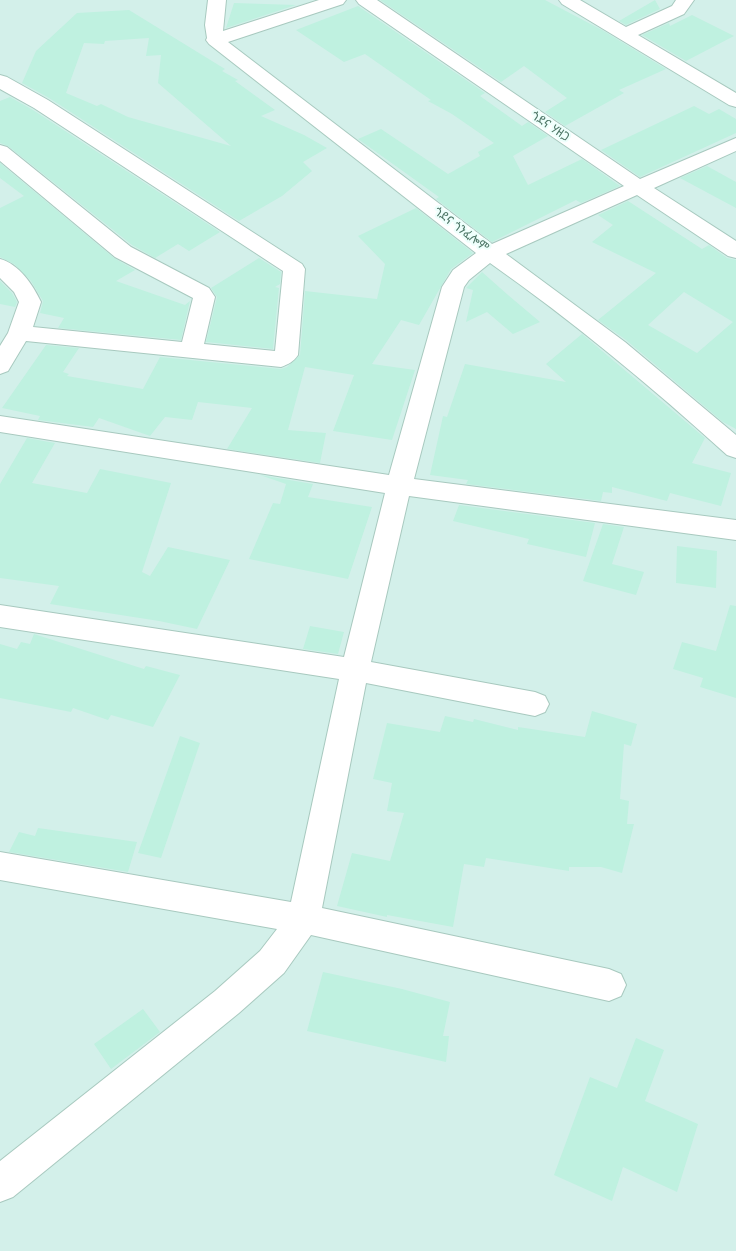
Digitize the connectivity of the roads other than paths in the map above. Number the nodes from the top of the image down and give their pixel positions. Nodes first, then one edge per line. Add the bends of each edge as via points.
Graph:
1 (217, 0) edge
2 (337, 0) edge
3 (365, 0) edge
4 (568, 0) edge
5 (685, 0) edge
6 (625, 34) junction
7 (215, 40) junction
8 (0, 81) edge
9 (736, 101) edge
10 (736, 144) edge
11 (0, 152) edge
12 (640, 188) junction
13 (736, 251) edge
14 (490, 253) junction
15 (0, 266) edge
16 (19, 333) junction
17 (191, 351) junction
18 (0, 366) edge
19 (0, 424) edge
20 (736, 449) edge
21 (399, 486) junction
22 (736, 530) edge
23 (0, 616) edge
24 (355, 670) junction
25 (535, 704) dead end
26 (0, 866) edge
27 (304, 919) junction
28 (610, 985) dead end
29 (0, 1184) edge

1 - 7 street
2 - 7 street
3 - 12 street, ጎደና ሃዘጋ
4 - 6 street
5 - 6 street via 678,10
6 - 9 street
7 - 14 street, ጎደና ጎንፈሎም
8 - 17 street via 41,104 292,267 286,355 281,359
10 - 12 street
11 - 17 street via 124,252 201,293 204,297
12 - 13 street, ጎደና ሃዘጋ
12 - 14 street
14 - 20 street, ጎደና ጎንፈሎም via 531,280 663,384
14 - 21 street via 461,275 453,287
15 - 16 street via 28,295 30,302
16 - 17 street
16 - 18 street
19 - 21 street
21 - 22 street
21 - 24 street
23 - 24 street
24 - 25 street
24 - 27 street
26 - 27 street
27 - 28 street
27 - 29 street via 272,962 242,989

